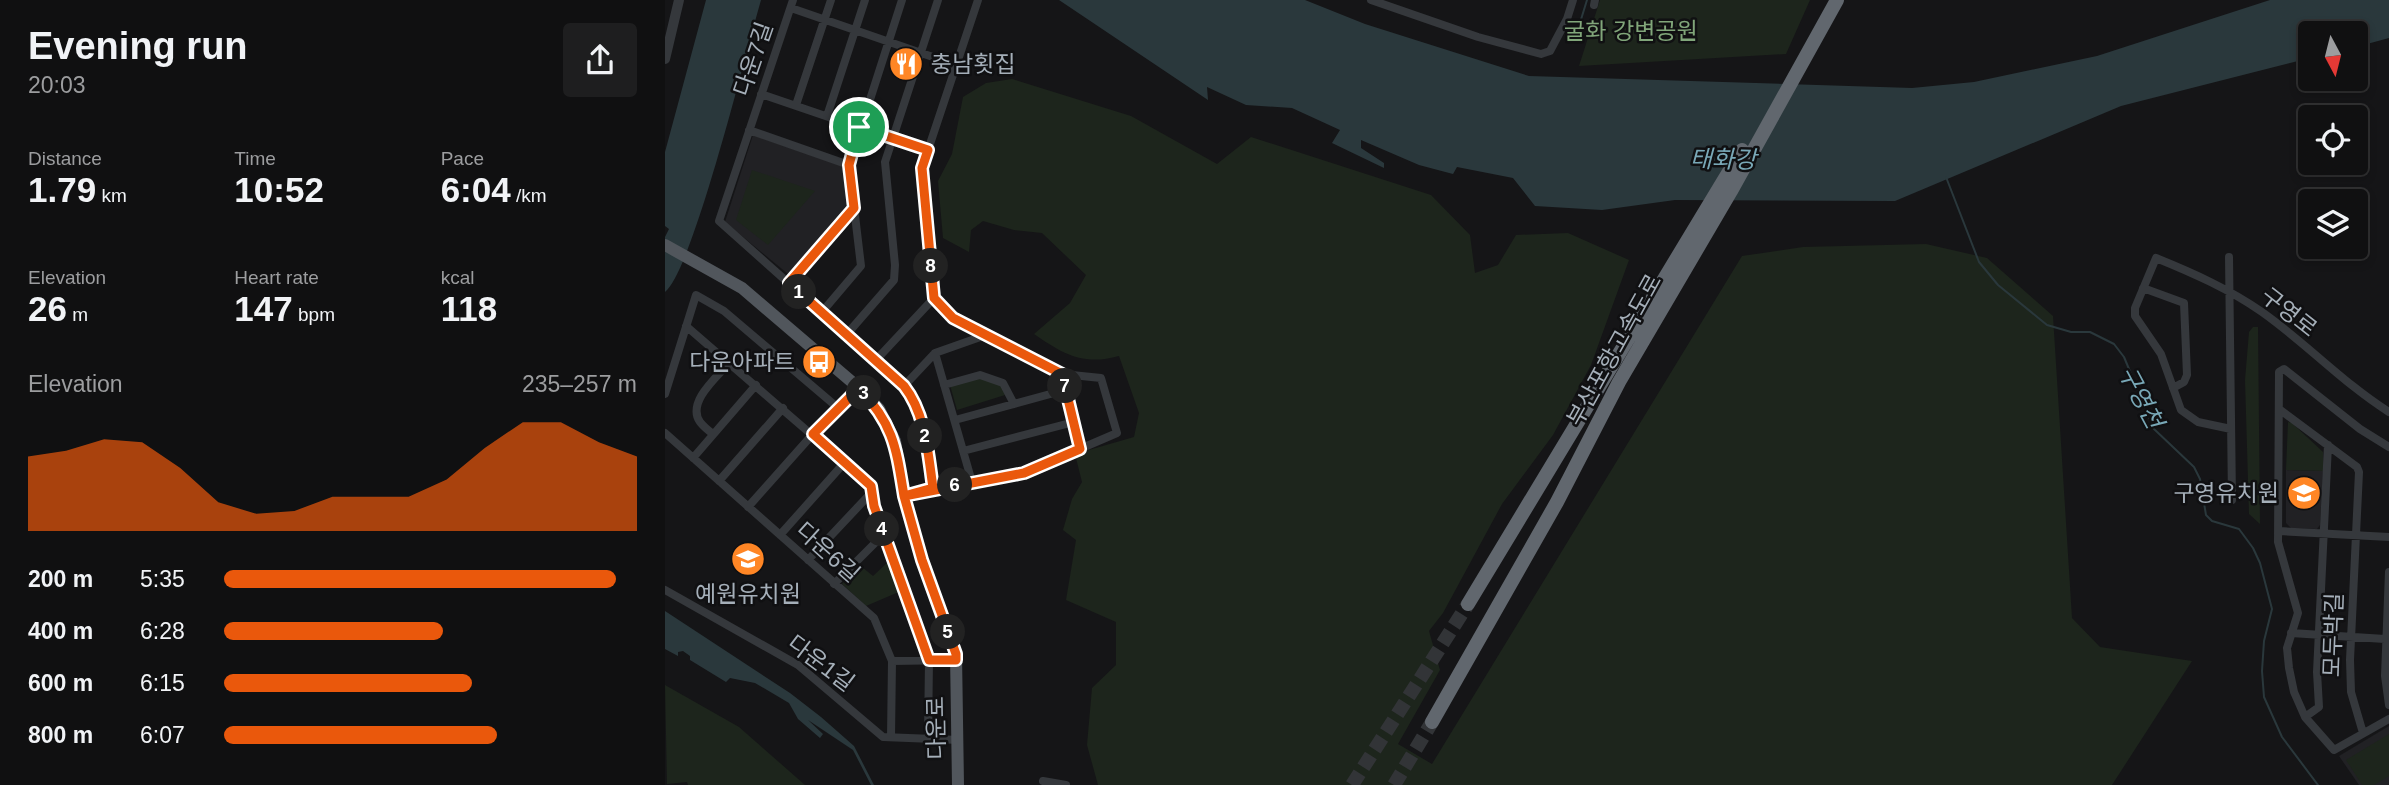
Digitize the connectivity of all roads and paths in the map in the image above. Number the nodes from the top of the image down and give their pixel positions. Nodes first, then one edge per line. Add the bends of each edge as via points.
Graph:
1 (679, 0) edge
2 (831, 0) edge
3 (866, 0) edge
4 (902, 0) edge
5 (938, 0) edge
6 (978, 0) edge
7 (1371, 0) edge
8 (1573, 0) edge
9 (1828, 0) edge
10 (1837, 0) edge
11 (792, 4) edge
12 (824, 20) junction
13 (855, 30) junction
14 (888, 41) junction
15 (922, 53) junction
16 (665, 59) edge
17 (956, 65) junction
18 (761, 93) junction
19 (796, 105) junction
20 (827, 116) junction
21 (859, 127) junction
22 (749, 130) junction
23 (891, 138) junction
24 (928, 150) junction
25 (849, 165) junction
26 (854, 208) junction
27 (665, 245) edge
28 (2229, 257) dead end
29 (789, 283) junction
30 (2143, 288) junction
31 (2230, 292) junction
32 (934, 298) junction
33 (1658, 304) junction
34 (822, 312) junction
35 (686, 326) junction
36 (847, 334) junction
37 (986, 335) junction
38 (935, 353) junction
39 (876, 360) junction
40 (729, 363) junction
41 (1062, 374) junction
42 (944, 385) junction
43 (756, 386) junction
44 (904, 386) junction
45 (859, 388) junction
46 (2173, 388) junction
47 (1065, 390) junction
48 (665, 394) edge
49 (1014, 404) junction
50 (837, 407) junction
51 (783, 408) junction
52 (2279, 409) junction
53 (2389, 412) edge
54 (954, 421) junction
55 (1074, 422) junction
56 (2231, 429) junction
57 (665, 433) edge
58 (713, 434) junction
59 (813, 434) junction
60 (2328, 445) junction
61 (2389, 447) edge
62 (1080, 449) junction
63 (963, 451) junction
64 (693, 458) junction
65 (845, 462) junction
66 (719, 481) junction
67 (972, 482) junction
68 (933, 488) junction
69 (872, 492) junction
70 (904, 496) junction
71 (2232, 500) dead end
72 (748, 507) junction
73 (2279, 531) junction
74 (2324, 533) junction
75 (884, 534) junction
76 (780, 535) junction
77 (2356, 535) junction
78 (2389, 537) edge
79 (808, 560) junction
80 (2389, 572) edge
81 (834, 584) junction
82 (665, 590) edge
83 (1468, 604) tunnel mouth
84 (2291, 633) junction
85 (2319, 635) junction
86 (2351, 637) junction
87 (2385, 639) junction
88 (929, 660) junction
89 (956, 660) junction
90 (892, 661) junction
91 (2389, 705) edge
92 (2305, 717) junction
93 (2389, 719) edge
94 (1431, 722) tunnel mouth
95 (2363, 733) junction
96 (891, 737) junction
97 (928, 737) junction
98 (958, 740) junction
99 (1043, 781) dead end
100 (958, 785) edge
101 (1066, 785) edge

1 - 16 street
2 - 12 street
3 - 13 street
4 - 14 street
5 - 15 street
6 - 17 street
7 - 8 street via 1541,54 1550,51
9 - 33 highway, 부산포항고속도로
10 - 33 highway, 부산포항고속도로
11 - 12 street
11 - 18 street, 다운7길
12 - 13 street
12 - 19 street
13 - 14 street
13 - 20 street
14 - 15 street
14 - 21 street
15 - 17 street
15 - 23 street
17 - 24 street
18 - 19 street
18 - 22 street, 다운7길
19 - 20 street
20 - 21 street
21 - 23 street
21 - 25 street
22 - 25 street, 다운7길
22 - 29 street, 다운7길 via 719,221
23 - 24 street
23 - 36 street via 884,171 894,280
24 - 32 street via 922,168
25 - 26 street
26 - 29 street
26 - 34 street via 861,266
27 - 45 main road, 다운로 via 742,288
28 - 31 street
29 - 34 street
30 - 31 street, 구영로 via 2156,258
30 - 46 street via 2135,316 2161,355
30 - 46 street via 2184,303 2187,375
31 - 53 street, 구영로
31 - 56 street
32 - 37 street via 953,318
32 - 39 street
33 - 83 highway, 부산포항고속도로
33 - 94 highway, 부산포항고속도로 via 1557,502
34 - 36 street
35 - 40 street
35 - 48 street
35 - 50 street via 696,295 724,312
36 - 39 street
37 - 38 street
37 - 41 street
38 - 42 street
38 - 44 street
39 - 44 street
40 - 43 street
40 - 58 street via 698,405 700,422
41 - 47 street
41 - 62 street via 1101,378 1117,433
42 - 49 street via 980,375 1003,383
42 - 54 street
43 - 51 street
43 - 58 street
44 - 68 street via 920,416
45 - 50 street
45 - 70 main road, 다운로 via 879,409 895,441
46 - 56 street via 2187,417
47 - 49 street
47 - 55 street
49 - 54 street
50 - 59 street
51 - 59 street
51 - 66 street
52 - 60 street, 모두박길
52 - 61 street, 모두박길 via 2279,372 2284,369
52 - 73 street, 모두박길
54 - 63 street
55 - 62 street
55 - 63 street
56 - 71 street
57 - 64 street, 다운6길
58 - 64 street
59 - 65 street
59 - 72 street
60 - 74 street, 모두박길
60 - 77 street, 모두박길 via 2359,471
62 - 67 street via 1024,473
63 - 67 street
64 - 66 street, 다운6길
65 - 69 street
65 - 76 street
66 - 72 street, 다운6길
67 - 68 street
68 - 70 street
69 - 75 street
69 - 79 street
70 - 89 main road, 다운로
72 - 76 street, 다운6길
73 - 74 street
73 - 84 street, 모두박길 via 2298,613
74 - 77 street
74 - 85 street, 모두박길
75 - 81 street
75 - 88 street
76 - 79 street, 다운6길
77 - 78 street
77 - 86 street, 모두박길
79 - 81 street, 다운6길
80 - 87 street
81 - 90 street, 다운6길 via 874,618
82 - 96 street, 다운1길 via 798,666 883,737
84 - 85 street
84 - 92 street, 모두박길 via 2289,668
85 - 86 street
85 - 92 street, 모두박길 via 2319,707
86 - 87 street
86 - 95 street, 모두박길 via 2351,692
87 - 91 street
88 - 89 street
88 - 90 street
88 - 97 street
89 - 98 main road, 다운로
90 - 96 street, 다운6길
92 - 95 street, 모두박길 via 2335,750
93 - 95 street
96 - 97 street
97 - 98 street
98 - 100 main road, 다운로
99 - 101 street

